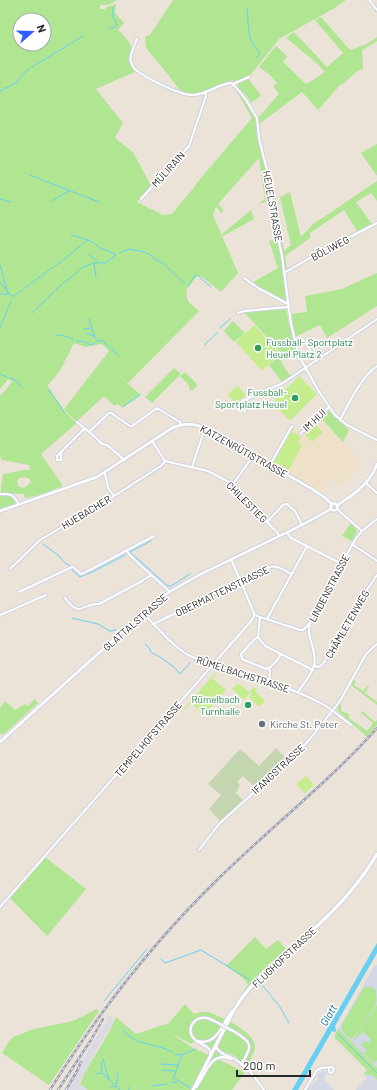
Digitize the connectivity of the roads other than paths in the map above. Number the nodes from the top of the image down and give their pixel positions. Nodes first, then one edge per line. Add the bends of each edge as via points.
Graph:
1 (369, 0) edge
2 (377, 10) edge
3 (137, 39) dead end
4 (249, 77) dead end
5 (233, 84) junction
6 (205, 92) junction
7 (141, 199) dead end
8 (377, 223) edge
9 (284, 273) junction
10 (244, 278) dead end
11 (288, 306) junction
12 (238, 313) dead end
13 (377, 319) edge
14 (303, 338) dead end
15 (318, 361) junction
16 (377, 366) edge
17 (305, 369) junction
18 (329, 407) junction
19 (245, 412) dead end
20 (340, 420) junction
21 (77, 422) dead end
22 (181, 425) junction
23 (292, 426) dead end
24 (205, 428) junction
25 (86, 429) junction
26 (89, 432) junction
27 (300, 434) dead end
28 (377, 440) edge
29 (152, 441) junction
30 (61, 452) dead end
31 (253, 456) junction
32 (124, 460) junction
33 (165, 461) junction
34 (377, 464) edge
35 (270, 465) junction
36 (192, 467) junction
37 (105, 472) junction
38 (366, 483) junction
39 (232, 485) junction
40 (377, 493) edge
41 (0, 494) edge
42 (114, 496) junction
43 (332, 504) junction
44 (19, 505) junction
45 (338, 505) junction
46 (331, 509) junction
47 (337, 509) junction
48 (0, 511) edge
49 (377, 519) edge
50 (266, 522) junction
51 (302, 525) junction
52 (362, 531) junction
53 (287, 532) junction
54 (154, 536) dead end
55 (279, 536) junction
56 (352, 544) junction
57 (307, 546) junction
58 (127, 551) junction
59 (231, 559) junction
60 (377, 561) edge
61 (342, 564) junction
62 (10, 569) dead end
63 (291, 574) junction
64 (151, 575) junction
65 (377, 576) edge
66 (240, 580) junction
67 (19, 592) dead end
68 (170, 592) junction
69 (46, 595) dead end
70 (65, 598) dead end
71 (143, 613) junction
72 (254, 615) junction
73 (0, 616) edge
74 (260, 617) junction
75 (267, 619) junction
76 (310, 623) junction
77 (153, 624) junction
78 (258, 637) junction
79 (377, 644) edge
80 (281, 654) junction
81 (214, 665) junction
82 (314, 666) junction
83 (268, 668) junction
84 (313, 670) junction
85 (269, 682) junction
86 (298, 692) junction
87 (333, 710) junction
88 (351, 725) dead end
89 (0, 742) edge
90 (199, 850) dead end
91 (377, 854) edge
92 (0, 907) edge
93 (234, 1010) junction
94 (197, 1041) junction
95 (216, 1044) junction
96 (210, 1057) junction
97 (241, 1064) junction
98 (329, 1068) dead end
99 (193, 1090) edge
100 (264, 1090) edge
101 (305, 1090) edge

1 - 2 street
3 - 6 street via 130,59 136,70 188,95
4 - 5 street
5 - 6 street via 229,83
5 - 9 street, HEUELSTRASSE via 257,118
6 - 7 street, MÜLIRAIN via 206,96 189,146
8 - 9 street, BÖLIWEG
9 - 11 street, HEUELSTRASSE
10 - 11 street
11 - 12 street
11 - 17 street, HEUELSTRASSE via 297,350
13 - 15 street
14 - 15 street
15 - 17 street
16 - 20 street via 364,378
17 - 18 street, HEUELSTRASSE
17 - 19 street via 283,384 242,401 240,406
18 - 20 street, HEUELSTRASSE
18 - 27 street, IM HUI
20 - 28 street, HEUELSTRASSE
21 - 25 street
22 - 24 street, KATZENRÜTISTRASSE via 192,424
22 - 26 street via 157,408 132,426 109,412
22 - 29 street
23 - 35 street, IM HUI
24 - 31 street, KATZENRÜTISTRASSE
24 - 36 street
25 - 26 street
25 - 30 street
26 - 32 street
29 - 32 street
29 - 33 street
31 - 35 street, KATZENRÜTISTRASSE
31 - 39 street
32 - 37 street
33 - 36 street, CHILESTIEG
33 - 42 street, HUEBACHER
34 - 38 street
35 - 43 street, KATZENRÜTISTRASSE via 312,489
36 - 39 street, CHILESTIEG via 212,473
37 - 42 street via 108,488
37 - 44 street via 90,480
38 - 40 street
38 - 45 street via 353,496
39 - 50 street, CHILESTIEG
41 - 44 street via 13,495
42 - 62 street, HUEBACHER via 40,540
43 - 45 street
43 - 46 street
44 - 48 street
45 - 47 street
46 - 47 street
46 - 51 street, GLATTALSTRASSE
47 - 52 street
49 - 52 street, LINDENSTRASSE
50 - 51 street via 287,504 295,511
50 - 55 street, CHILESTIEG
51 - 53 street, GLATTALSTRASSE
52 - 56 street, LINDENSTRASSE
53 - 55 street, GLATTALSTRASSE
53 - 57 street via 290,538
54 - 58 street
55 - 59 street, GLATTALSTRASSE
56 - 60 street
56 - 61 street, LINDENSTRASSE
57 - 61 street
57 - 63 street
58 - 64 street
58 - 67 street via 84,573 72,567
59 - 66 street
59 - 68 street, GLATTALSTRASSE
61 - 76 street, LINDENSTRASSE
63 - 66 street, OBERMATTENSTRASSE via 273,566
63 - 75 street
64 - 68 street
64 - 70 street via 99,604 85,608 76,609
65 - 82 street, CHÄMLETENWEG via 323,664 319,667
66 - 72 street
66 - 77 street, OBERMATTENSTRASSE
68 - 71 street, GLATTALSTRASSE
69 - 73 street
71 - 77 street, RÜMELBACHSTRASSE
71 - 89 street, GLATTALSTRASSE
72 - 74 street
72 - 81 street, TEMPELHOFSTRASSE
74 - 75 street
74 - 78 street
75 - 76 street via 301,630
76 - 82 street, LINDENSTRASSE via 309,631 315,655
77 - 81 street, RÜMELBACHSTRASSE via 188,655
78 - 80 street via 265,646
78 - 83 street via 241,656 244,660
79 - 87 street, IFANGSTRASSE via 366,654
80 - 83 street
80 - 84 street
81 - 85 street, RÜMELBACHSTRASSE
81 - 92 street, TEMPELHOFSTRASSE
82 - 84 street, LINDENSTRASSE
83 - 85 street
84 - 86 street, LINDENSTRASSE
85 - 86 street, RÜMELBACHSTRASSE
86 - 87 street, RÜMELBACHSTRASSE
87 - 88 street, RÜMELBACHSTRASSE
87 - 90 street, IFANGSTRASSE via 290,760 219,824
91 - 93 main road, FLUGHOFSTRASSE via 337,906 264,972
93 - 94 street via 217,1036 205,1042
93 - 95 main road, FLUGHOFSTRASSE
94 - 96 street via 210,1049
94 - 97 street, bridge via 191,1031 195,1021 204,1018 218,1023 245,1039 249,1046
95 - 96 main road, FLUGHOFSTRASSE
95 - 97 street via 218,1051
96 - 99 main road, FLUGHOFSTRASSE
97 - 99 street via 228,1058 217,1058 209,1065
97 - 100 street
98 - 101 street via 317,1070

